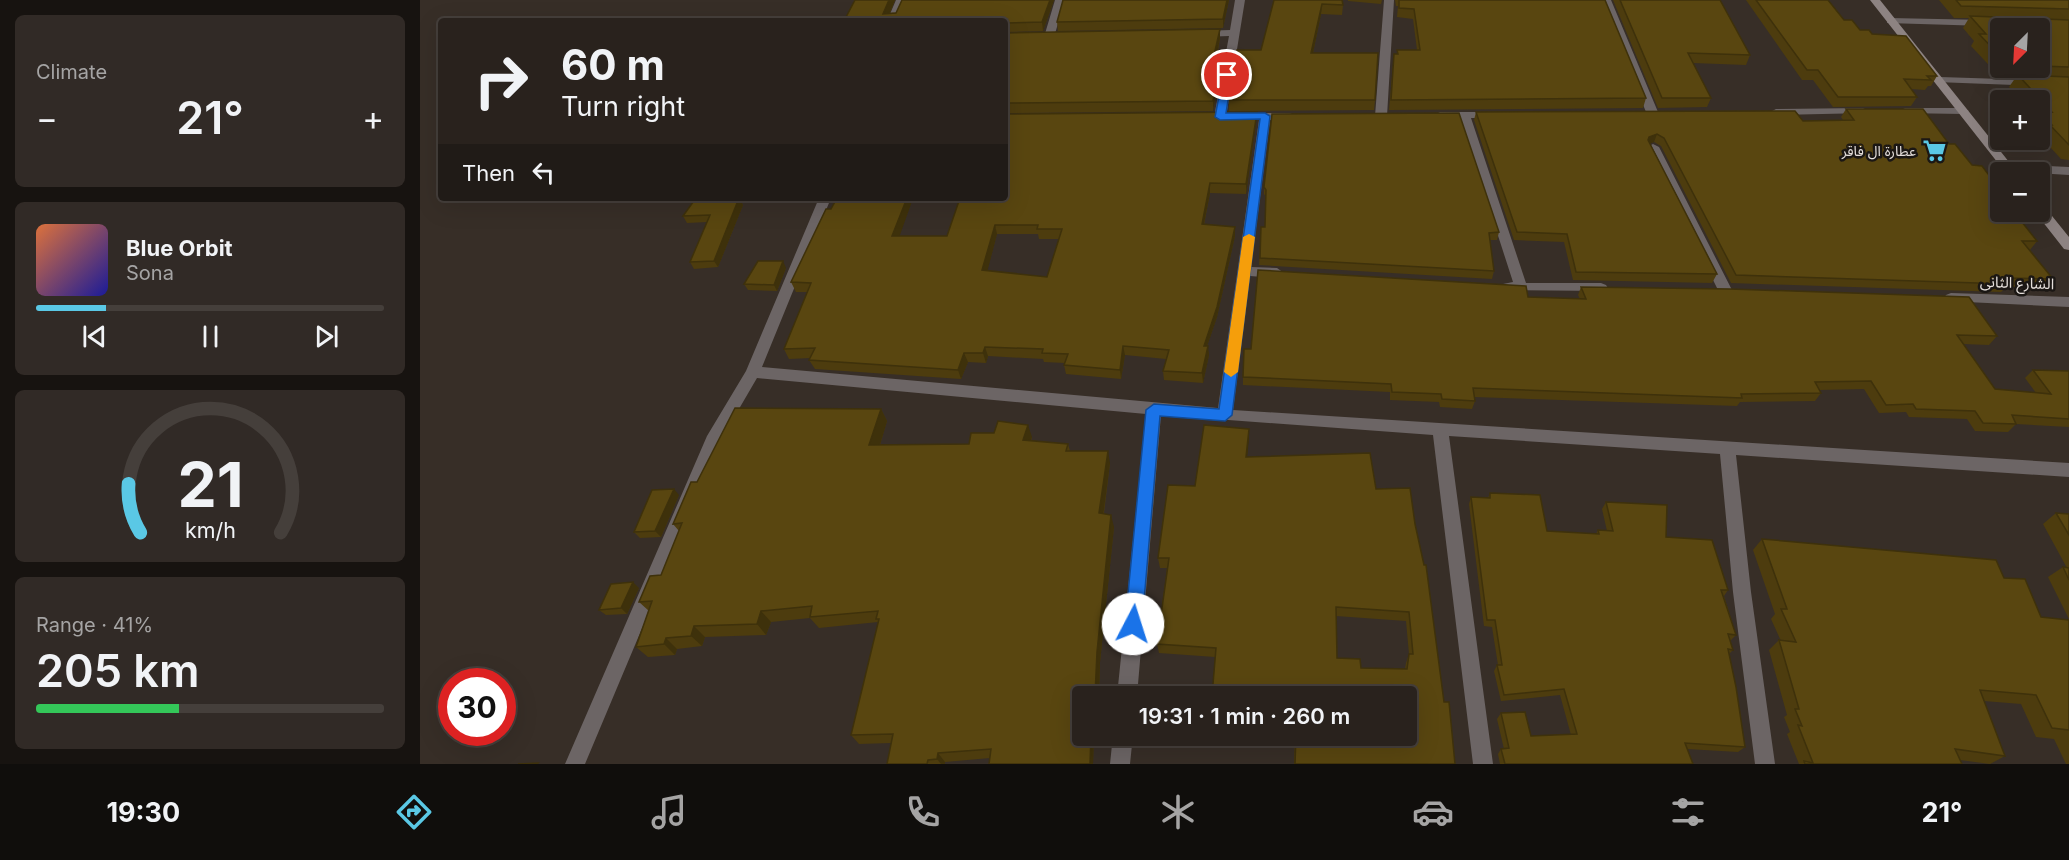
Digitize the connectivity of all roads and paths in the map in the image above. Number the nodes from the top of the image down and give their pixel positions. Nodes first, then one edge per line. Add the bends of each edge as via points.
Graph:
1 (901, 0) edge
2 (1060, 0) edge
3 (1240, 0) edge
4 (1389, 0) edge
5 (1606, 0) edge
6 (1875, 0) edge
7 (893, 18) edge
8 (1890, 21) junction
9 (1990, 24) edge
10 (1234, 33) junction
11 (1188, 34) edge
12 (1060, 36) edge
13 (1940, 80) junction
14 (2069, 84) edge
15 (1964, 111) junction
16 (1760, 112) edge
17 (1652, 113) edge
18 (1429, 115) edge
19 (1464, 115) junction
20 (1511, 115) edge
21 (1265, 116) junction
22 (1300, 116) edge
23 (1381, 116) edge
24 (1653, 147) edge
25 (2003, 162) edge
26 (2050, 171) edge
27 (2069, 171) edge
28 (824, 201) edge
29 (2050, 222) edge
30 (2069, 246) edge
31 (1244, 271) junction
32 (1290, 274) edge
33 (1498, 286) edge
34 (1521, 287) junction
35 (1617, 288) edge
36 (1725, 290) edge
37 (1938, 297) edge
38 (2069, 302) edge
39 (753, 372) junction
40 (1154, 410) junction
41 (1225, 415) junction
42 (1440, 428) junction
43 (1727, 448) junction
44 (2069, 470) edge
45 (1127, 686) edge
46 (1122, 746) edge
47 (575, 764) edge
48 (1120, 764) edge
49 (1483, 764) edge
50 (1765, 764) edge

1 - 7 street
2 - 12 street via 1043,37
3 - 10 street
4 - 23 street
5 - 17 street
6 - 8 street
8 - 9 street
8 - 13 street
10 - 11 street
10 - 21 street via 1214,117
13 - 14 street
13 - 15 street
15 - 16 street
15 - 25 street
18 - 19 street
19 - 20 street
19 - 34 street
21 - 22 street
21 - 31 street
24 - 36 street
26 - 27 street
28 - 39 street
29 - 30 street
31 - 32 street
31 - 41 street
33 - 34 street
34 - 35 street
37 - 38 street, الشارع الثانى
39 - 40 street
39 - 47 street via 715,436
40 - 41 street
40 - 45 street
41 - 42 street
42 - 43 street
42 - 49 street
43 - 44 street
43 - 50 street
46 - 48 street

